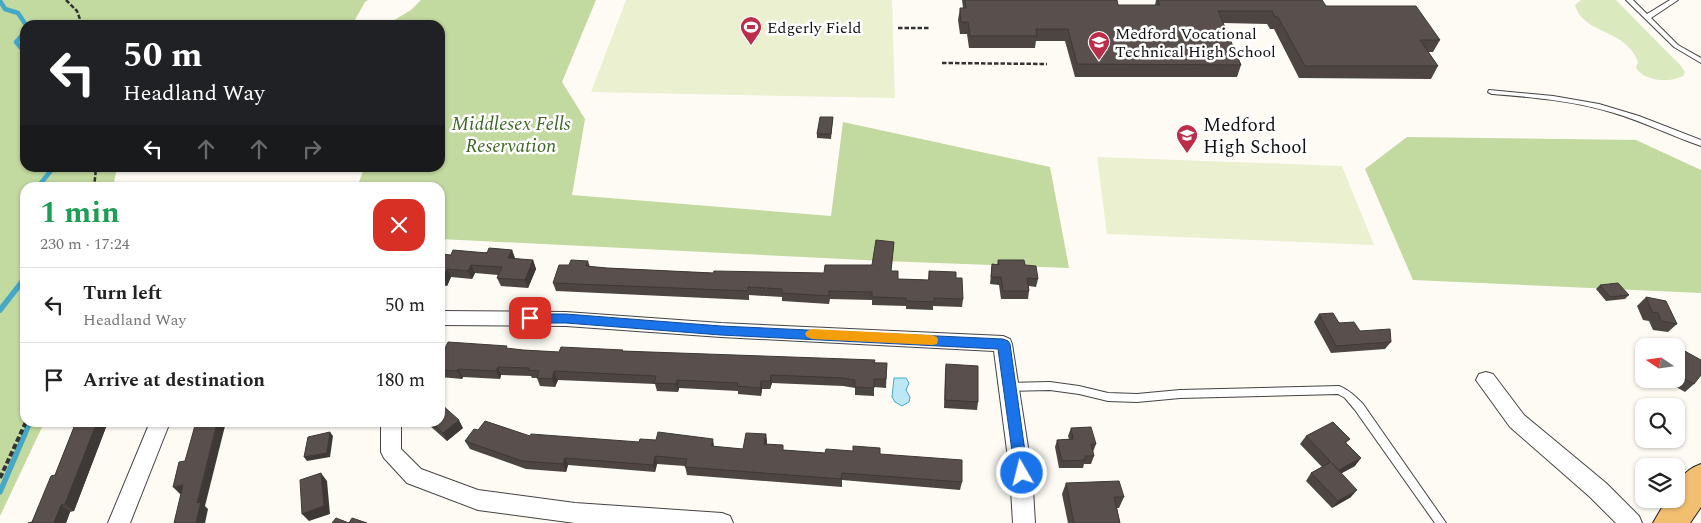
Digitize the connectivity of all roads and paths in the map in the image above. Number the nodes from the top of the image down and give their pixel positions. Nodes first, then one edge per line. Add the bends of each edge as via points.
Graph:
1 (67, 0) edge
2 (1629, 0) edge
3 (1675, 0) edge
4 (1646, 17) junction
5 (80, 20) edge
6 (898, 28) dead end
7 (929, 28) dead end
8 (1701, 61) edge
9 (942, 63) dead end
10 (1047, 64) dead end
11 (1492, 92) dead end
12 (1701, 143) edge
13 (445, 318) edge
14 (1486, 380) dead end
15 (1010, 388) junction
16 (24, 427) edge
17 (158, 427) edge
18 (391, 427) edge
19 (0, 478) edge
20 (1701, 479) edge
21 (120, 523) edge
22 (722, 523) edge
23 (1024, 523) edge
24 (1441, 523) edge
25 (1631, 523) edge
26 (1670, 523) edge

1 - 5 path
2 - 4 lane
3 - 4 lane
4 - 8 lane via 1676,46
6 - 7 path
9 - 10 path
11 - 12 lane via 1548,97 1613,110
13 - 15 street via 566,319 1003,344
14 - 25 street via 1517,421 1598,490
15 - 23 street via 1022,473
15 - 24 lane via 1050,386 1108,397 1137,398 1339,390 1359,407
16 - 19 path
17 - 21 street
18 - 22 street via 390,452 414,476 478,500 575,513
20 - 26 main road

